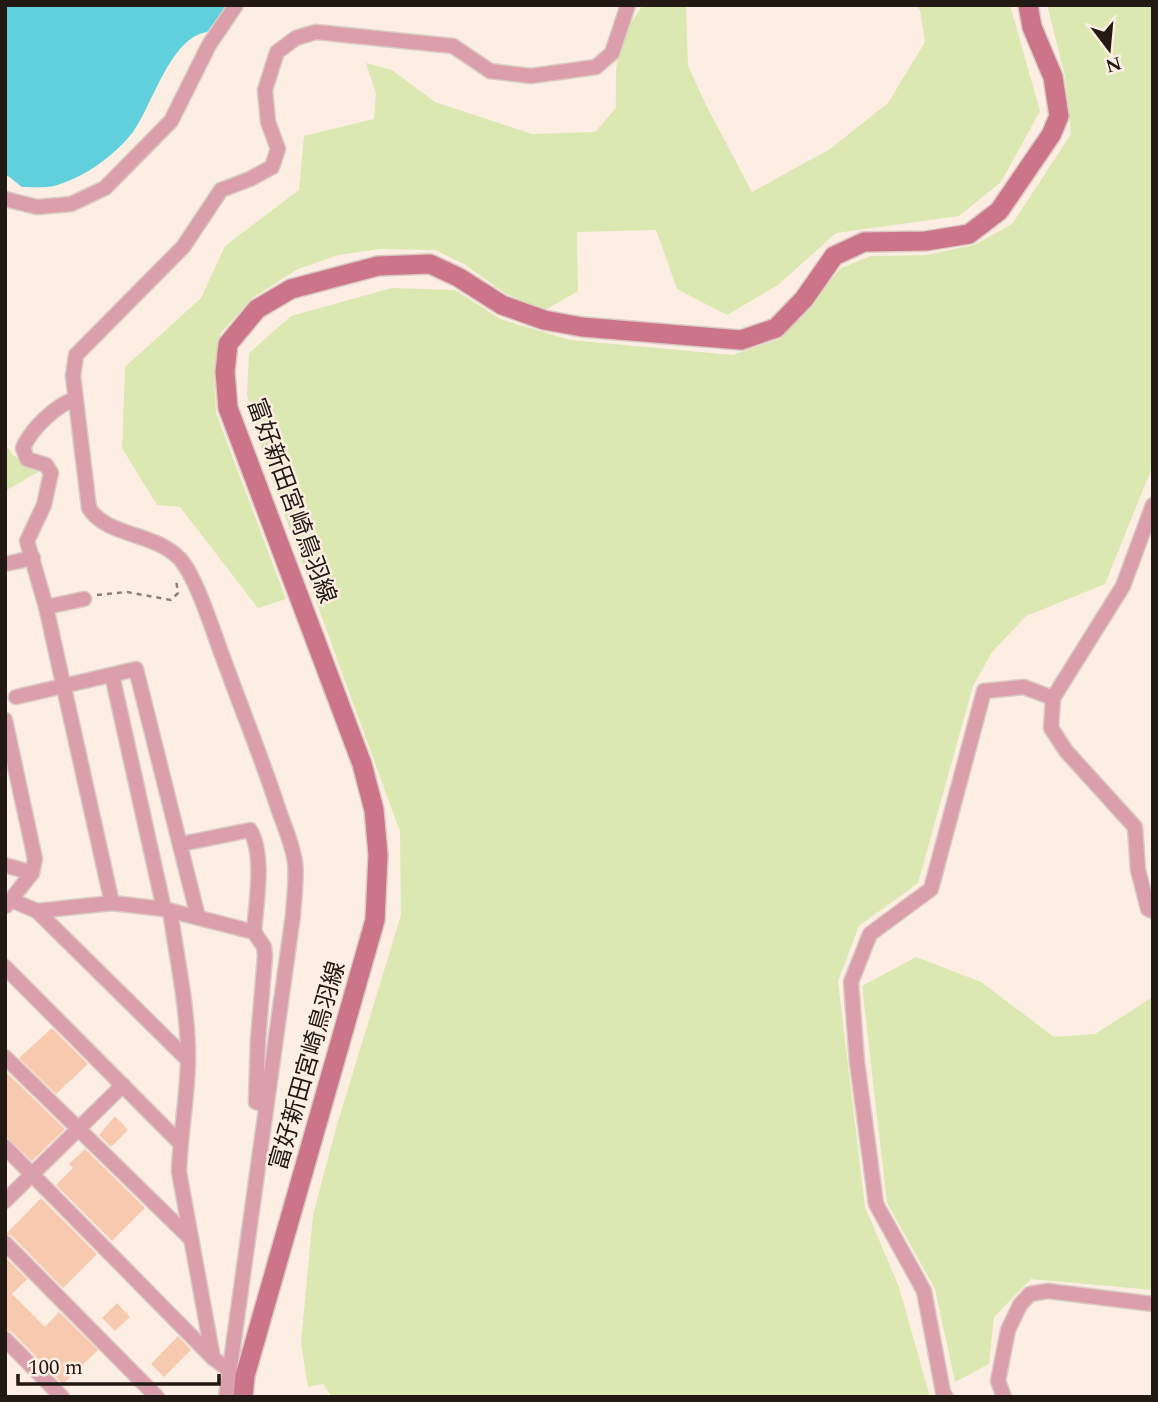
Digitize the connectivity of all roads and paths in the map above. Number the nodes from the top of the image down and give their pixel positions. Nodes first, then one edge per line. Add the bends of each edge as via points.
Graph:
1 (236, 5) edge
2 (628, 5) edge
3 (1028, 5) edge
4 (5, 199) edge
5 (75, 398) junction
6 (1153, 505) edge
7 (33, 558) junction
8 (5, 564) edge
9 (176, 574) dead end
10 (84, 598) joint
11 (46, 607) junction
12 (112, 675) junction
13 (63, 686) junction
14 (16, 697) dead end
15 (1053, 698) junction
16 (5, 720) edge
17 (181, 844) junction
18 (5, 865) edge
19 (32, 873) junction
20 (112, 903) junction
21 (8, 904) edge
22 (167, 910) junction
23 (37, 911) junction
24 (1153, 911) edge
25 (198, 918) junction
26 (254, 932) junction
27 (5, 967) edge
28 (5, 1057) edge
29 (188, 1060) junction
30 (123, 1085) junction
31 (265, 1105) junction
32 (78, 1130) junction
33 (180, 1143) junction
34 (5, 1147) edge
35 (32, 1174) junction
36 (5, 1201) edge
37 (191, 1239) junction
38 (5, 1243) edge
39 (1153, 1304) edge
40 (5, 1339) edge
41 (213, 1358) junction
42 (229, 1370) junction
43 (62, 1397) edge
44 (157, 1397) edge
45 (226, 1397) edge
46 (243, 1397) edge
47 (946, 1397) edge
48 (1004, 1397) edge

1 - 4 street via 209,45 171,121 105,188 71,204 37,207
2 - 5 street via 612,53 596,67 531,76 490,71 453,46 316,32 296,38 277,52 265,90 268,122 278,149 272,167 221,190 183,247 76,355
3 - 46 main road, 富好新田宮崎鳥羽線 via 1032,27 1054,77 1059,116 999,211 969,234 926,241 864,242 834,256 804,299 776,328 741,340 544,320 502,305 430,264 378,266 291,289 257,309 228,344 228,408 362,764 374,810 378,855 375,920 245,1376
5 - 7 street via 49,415 23,448 27,459 46,465 51,473 44,505 27,541
5 - 31 street via 89,508 105,524 152,540 181,560 196,588 292,849 293,915
6 - 15 street via 1123,586
7 - 8 street
7 - 11 street
9 - 10 path via 178,593 171,600 127,592
10 - 11 street
11 - 13 street
12 - 13 street
12 - 17 street via 136,669
12 - 22 street
13 - 14 street
13 - 20 street
15 - 24 street via 1051,728 1135,827 1138,870 1148,909
15 - 47 street via 1024,687 984,691 931,889 870,934 851,982 876,1204 924,1291
16 - 19 street via 30,830 35,859
17 - 25 street
17 - 26 street via 250,830 258,860
18 - 19 street
19 - 21 street
20 - 22 street
20 - 23 street
21 - 23 street
22 - 25 street
22 - 29 street
23 - 29 street
25 - 26 street
26 - 31 street via 265,956 256,1102
27 - 30 street
28 - 32 street
29 - 33 street
30 - 32 street
30 - 33 street
31 - 42 street
32 - 35 street
32 - 37 street
33 - 37 street via 179,1172
34 - 35 street
35 - 36 street
35 - 41 street
37 - 41 street
38 - 44 street
39 - 48 street via 1048,1291 1030,1294 1008,1330 998,1381
40 - 43 street
41 - 42 street
42 - 45 street

